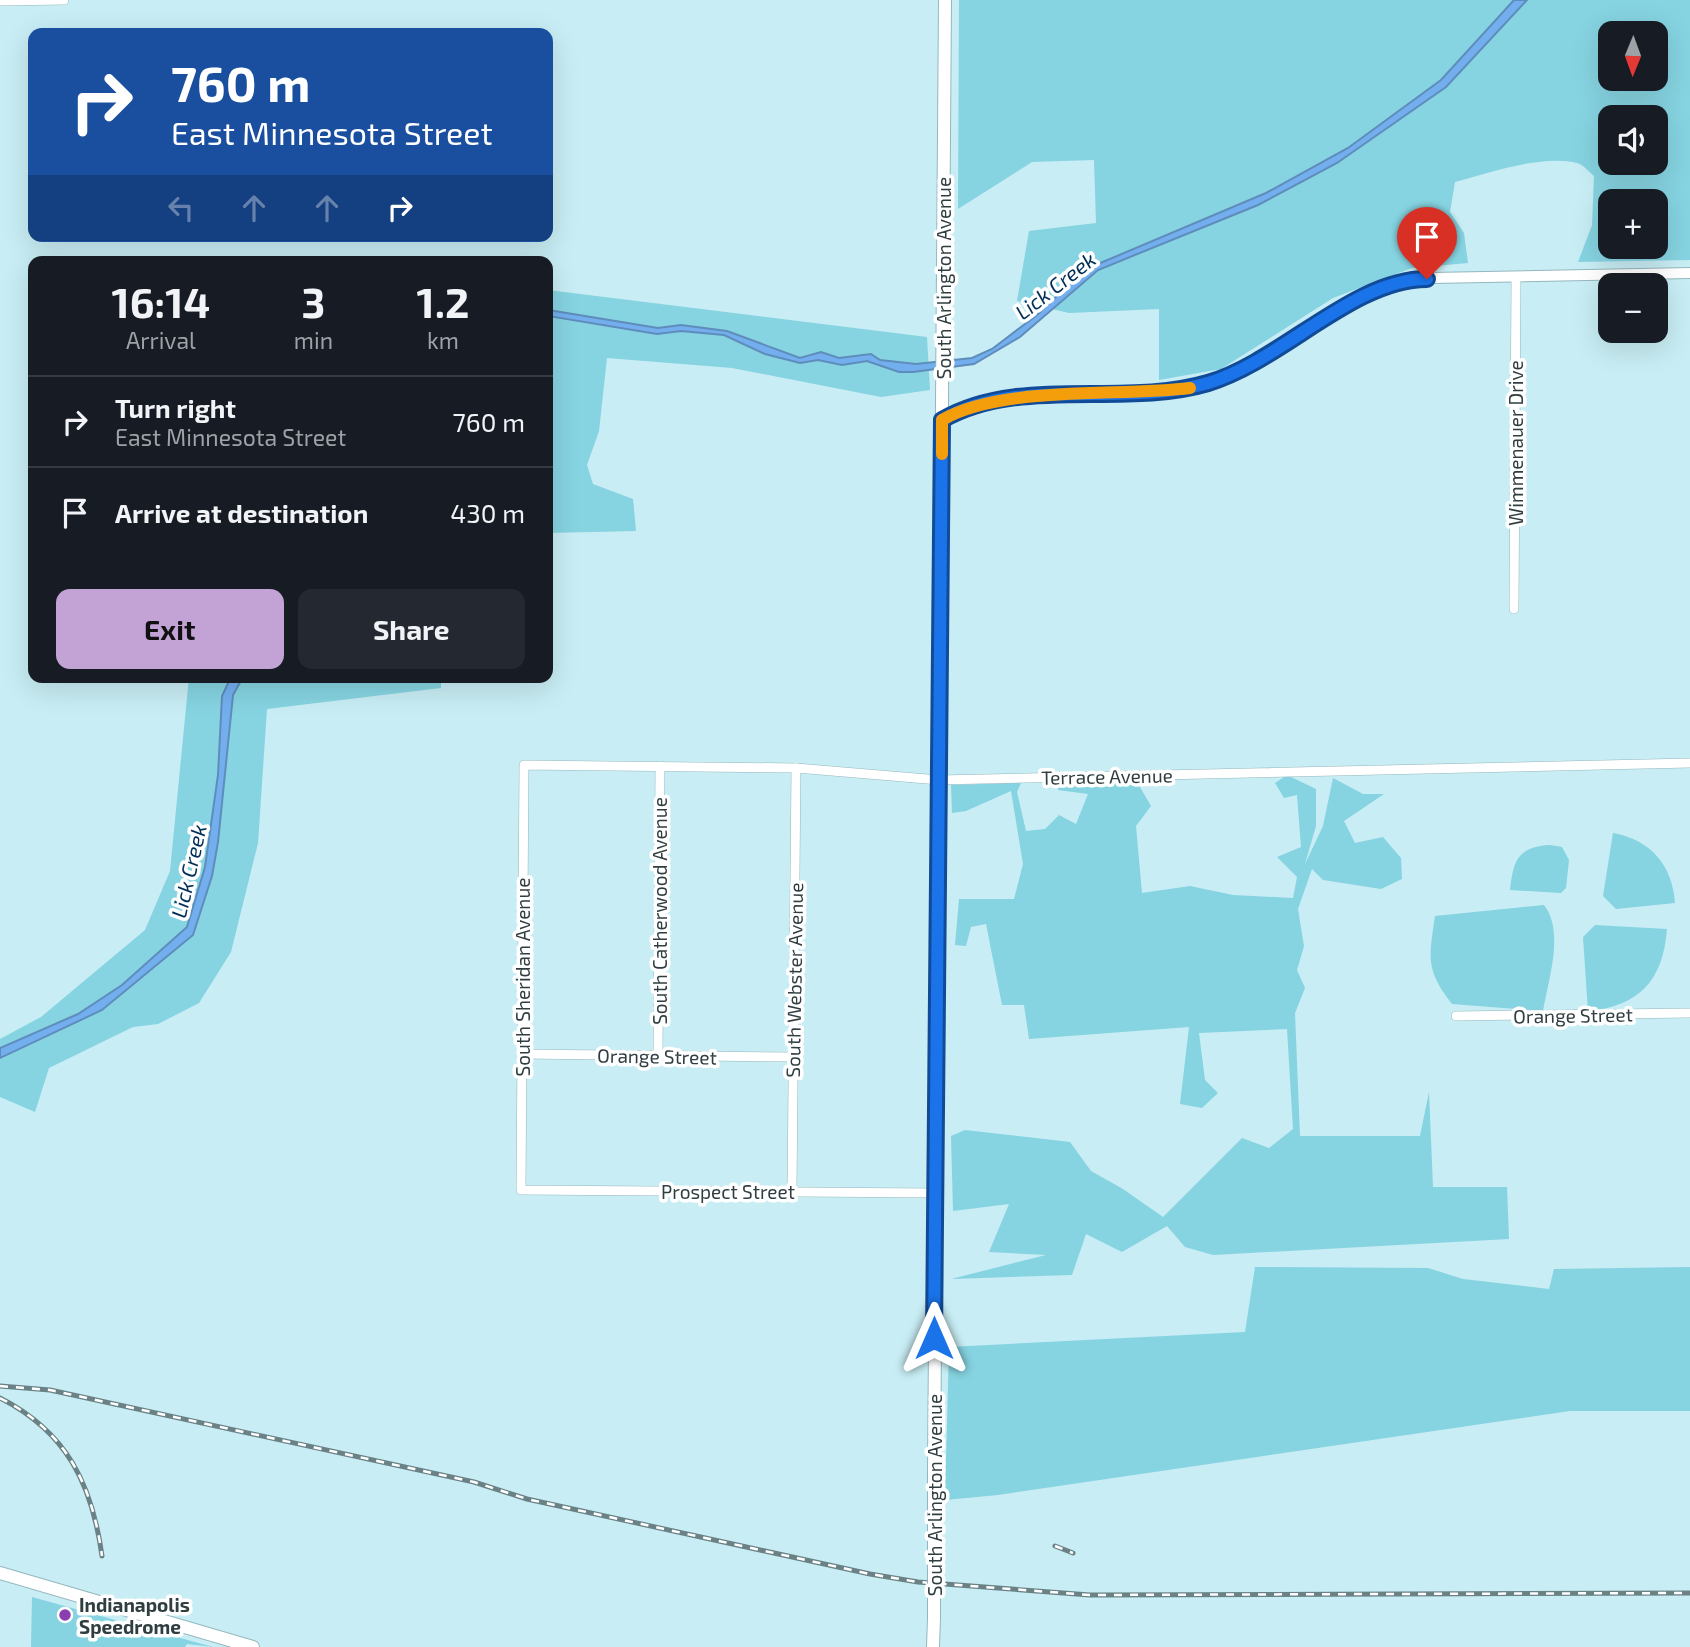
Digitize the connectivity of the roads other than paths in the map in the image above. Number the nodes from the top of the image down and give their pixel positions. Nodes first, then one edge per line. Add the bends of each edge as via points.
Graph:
1 (64, 0) edge
2 (945, 0) edge
3 (0, 1) edge
4 (1690, 273) edge
5 (1516, 278) junction
6 (942, 420) junction
7 (1514, 609) dead end
8 (1690, 763) edge
9 (524, 765) joint
10 (660, 766) junction
11 (796, 768) junction
12 (939, 780) junction
13 (1690, 1013) edge
14 (1456, 1016) dead end
15 (522, 1054) junction
16 (658, 1056) junction
17 (793, 1057) junction
18 (521, 1190) joint
19 (792, 1192) junction
20 (936, 1194) junction
21 (0, 1573) edge
22 (253, 1647) edge
23 (933, 1647) edge

1 - 3 street
2 - 6 main road, South Arlington Avenue
4 - 5 street
5 - 6 street via 1423,279 1380,289 1251,367 1190,388 994,400
5 - 7 street, Wimmenauer Drive
6 - 12 main road, South Arlington Avenue
8 - 12 street, Terrace Avenue
9 - 10 street, Terrace Avenue
9 - 15 street, South Sheridan Avenue
10 - 11 street, Terrace Avenue
10 - 16 street, South Catherwood Avenue
11 - 12 street, Terrace Avenue
11 - 17 street, South Webster Avenue
12 - 20 main road, South Arlington Avenue
13 - 14 street, Orange Street
15 - 16 street, Orange Street
15 - 18 street, South Sheridan Avenue
16 - 17 street, Orange Street
17 - 19 street, South Webster Avenue
18 - 19 street, Prospect Street
19 - 20 street, Prospect Street
20 - 23 main road, South Arlington Avenue, bridge
21 - 22 main road

